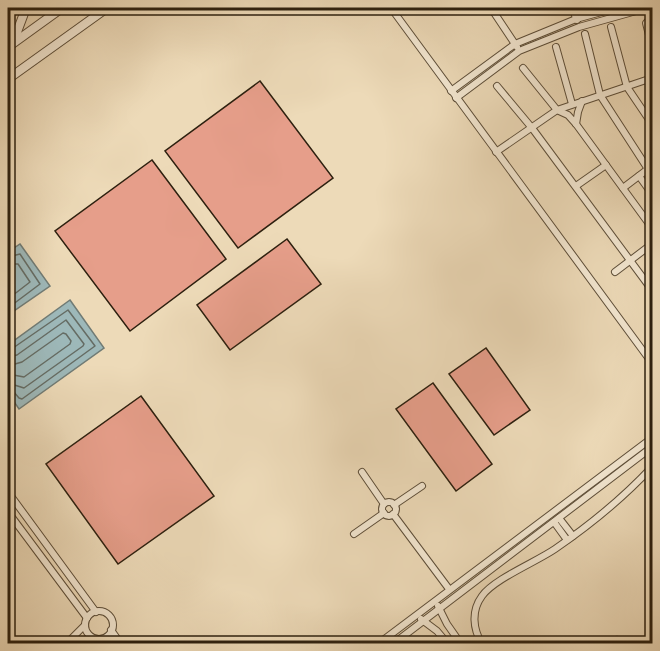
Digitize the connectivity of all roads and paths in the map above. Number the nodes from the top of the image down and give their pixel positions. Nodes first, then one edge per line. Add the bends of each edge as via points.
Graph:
1 (26, 8) edge
2 (62, 8) edge
3 (107, 8) edge
4 (391, 8) edge
5 (491, 8) edge
6 (572, 8) edge
7 (616, 8) edge
8 (647, 8) edge
9 (576, 19) junction
10 (652, 21) edge
11 (579, 27) junction
12 (611, 27) dead end
13 (585, 34) dead end
14 (515, 44) junction
15 (10, 45) edge
16 (556, 47) dead end
17 (652, 47) edge
18 (519, 51) junction
19 (523, 68) dead end
20 (652, 78) edge
21 (8, 79) edge
22 (497, 86) dead end
23 (627, 87) junction
24 (451, 91) junction
25 (600, 96) junction
26 (456, 98) junction
27 (582, 101) junction
28 (572, 105) junction
29 (557, 110) junction
30 (576, 124) junction
31 (652, 124) edge
32 (532, 128) junction
33 (496, 152) junction
34 (606, 165) junction
35 (650, 167) edge
36 (639, 176) junction
37 (576, 186) junction
38 (623, 188) junction
39 (652, 194) edge
40 (652, 228) edge
41 (652, 244) edge
42 (630, 260) junction
43 (615, 272) dead end
44 (652, 290) edge
45 (652, 363) edge
46 (652, 438) edge
47 (652, 447) edge
48 (652, 467) edge
49 (362, 472) dead end
50 (422, 486) dead end
51 (8, 492) edge
52 (384, 504) junction
53 (394, 505) junction
54 (8, 512) edge
55 (384, 513) junction
56 (393, 514) junction
57 (557, 520) junction
58 (354, 534) dead end
59 (570, 538) junction
60 (448, 590) junction
61 (453, 598) junction
62 (435, 601) junction
63 (440, 608) junction
64 (96, 612) junction
65 (416, 614) junction
66 (87, 618) junction
67 (423, 621) junction
68 (403, 624) junction
69 (85, 625) junction
70 (450, 628) junction
71 (111, 630) junction
72 (410, 631) junction
73 (442, 635) junction
74 (101, 640) edge
75 (66, 644) edge
76 (82, 644) edge
77 (121, 644) edge
78 (378, 644) edge
79 (393, 644) edge
80 (448, 644) edge
81 (461, 644) edge
82 (482, 644) edge

1 - 15 street
2 - 15 street
3 - 21 street
4 - 24 street
5 - 14 street
6 - 9 street
7 - 9 street
8 - 11 street
9 - 11 street
9 - 14 street
10 - 17 street via 646,24
11 - 18 street
12 - 23 street
13 - 25 street
14 - 18 street
14 - 24 street
16 - 28 street
18 - 26 street
19 - 29 street
20 - 23 street
22 - 32 street
23 - 25 street
23 - 31 street
24 - 26 street
25 - 27 street
25 - 35 street
26 - 33 street
27 - 28 street
27 - 30 street
28 - 29 street
29 - 30 street
29 - 32 street
30 - 34 street
32 - 33 street
32 - 37 street
33 - 45 street
34 - 37 street
34 - 38 street
35 - 36 street
36 - 38 street
36 - 39 street
37 - 42 street
38 - 40 street
41 - 42 street
42 - 43 street
42 - 44 street
46 - 60 street
47 - 57 street
48 - 59 street
49 - 52 street
50 - 53 street
51 - 64 street
52 - 53 street
52 - 55 street
53 - 56 street
54 - 66 street
55 - 56 street
55 - 58 street
56 - 60 street
57 - 59 street
57 - 61 street
59 - 82 street via 482,596 474,618
60 - 61 street
60 - 62 street
61 - 63 street
62 - 63 street
62 - 65 street
63 - 67 street
63 - 70 street
64 - 66 street
64 - 71 street via 109,616
65 - 67 street
65 - 68 street
66 - 69 street
67 - 72 street
67 - 73 street
68 - 72 street
68 - 78 street
69 - 74 street via 87,633
69 - 75 street
70 - 73 street
70 - 81 street
71 - 74 street
71 - 77 street
72 - 79 street
73 - 80 street
74 - 76 street

